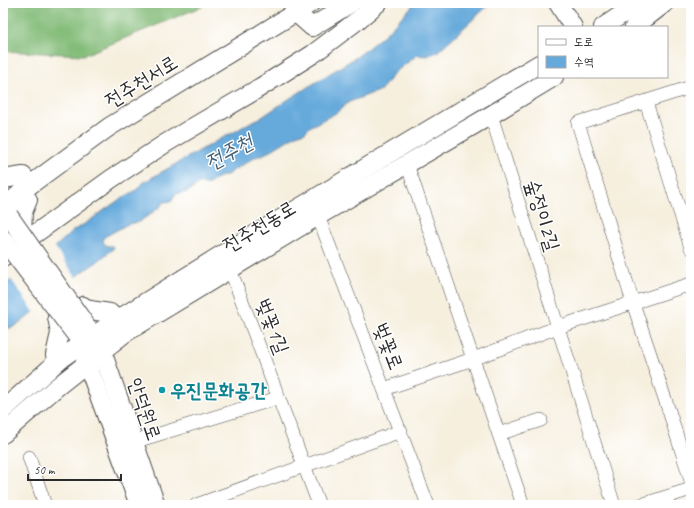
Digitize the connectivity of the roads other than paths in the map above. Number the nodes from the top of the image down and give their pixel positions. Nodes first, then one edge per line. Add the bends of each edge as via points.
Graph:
1 (351, 3) edge
2 (378, 3) edge
3 (558, 3) edge
4 (638, 3) edge
5 (665, 3) edge
6 (303, 7) edge
7 (572, 26) edge
8 (604, 26) edge
9 (635, 26) edge
10 (538, 65) edge
11 (552, 78) edge
12 (691, 87) edge
13 (646, 102) junction
14 (491, 115) junction
15 (407, 164) junction
16 (3, 179) edge
17 (27, 192) junction
18 (315, 208) junction
19 (5, 211) edge
20 (22, 235) junction
21 (3, 239) edge
22 (691, 248) edge
23 (3, 257) edge
24 (230, 269) junction
25 (691, 284) edge
26 (633, 303) junction
27 (68, 313) junction
28 (113, 316) junction
29 (558, 327) junction
30 (88, 339) junction
31 (58, 354) junction
32 (473, 359) junction
33 (87, 362) junction
34 (384, 389) junction
35 (278, 398) junction
36 (3, 410) edge
37 (541, 420) dead end
38 (401, 431) junction
39 (3, 434) edge
40 (499, 434) junction
41 (133, 442) junction
42 (29, 457) dead end
43 (304, 466) junction
44 (691, 481) edge
45 (691, 489) edge
46 (228, 500) edge
47 (45, 505) edge
48 (139, 505) edge
49 (156, 505) edge
50 (196, 505) edge
51 (319, 505) edge
52 (428, 505) edge
53 (523, 505) edge
54 (614, 505) edge
55 (642, 505) edge

1 - 6 street via 312,27
2 - 23 street via 313,54 141,159
3 - 7 street
4 - 8 street
5 - 9 street
6 - 17 street, 전주천서로 via 109,127
10 - 18 street, 전주천동로
11 - 14 street, 전주천동로
12 - 13 street
13 - 22 street
13 - 26 street via 578,123
14 - 15 street, 전주천동로
14 - 29 street, 숲정이2길
15 - 18 street, 전주천동로
15 - 32 street
16 - 17 street via 23,176
17 - 19 street, 전주천서로
17 - 20 street
18 - 24 street, 전주천동로
18 - 28 street, 전주천동로 via 221,255
18 - 34 street, 벚꽃로
19 - 20 street, bridge
20 - 27 street, bridge
21 - 27 street, bridge
24 - 30 street, 전주천동로 via 125,333
24 - 35 street, 벚꽃1길
25 - 26 street
26 - 29 street
26 - 44 street
27 - 28 street via 83,306
27 - 30 street, 안덕원로, bridge
27 - 31 street via 57,317 60,333
28 - 30 street, 전주천동로
29 - 32 street
29 - 54 street, 숲정이2길
30 - 31 street, 전주천동로
30 - 33 street, 전주천동로
30 - 41 street, 안덕원로
31 - 36 street, 전주천동로 via 47,371
32 - 34 street
32 - 40 street
33 - 39 street, 전주천동로
33 - 48 street, 안덕원로
34 - 38 street, 벚꽃로
35 - 41 street
35 - 43 street, 벚꽃1길
37 - 40 street
38 - 43 street
38 - 52 street, 벚꽃로
40 - 53 street
41 - 49 street, 안덕원로
42 - 47 street
43 - 46 street
43 - 51 street, 벚꽃1길
45 - 55 street
46 - 50 street

